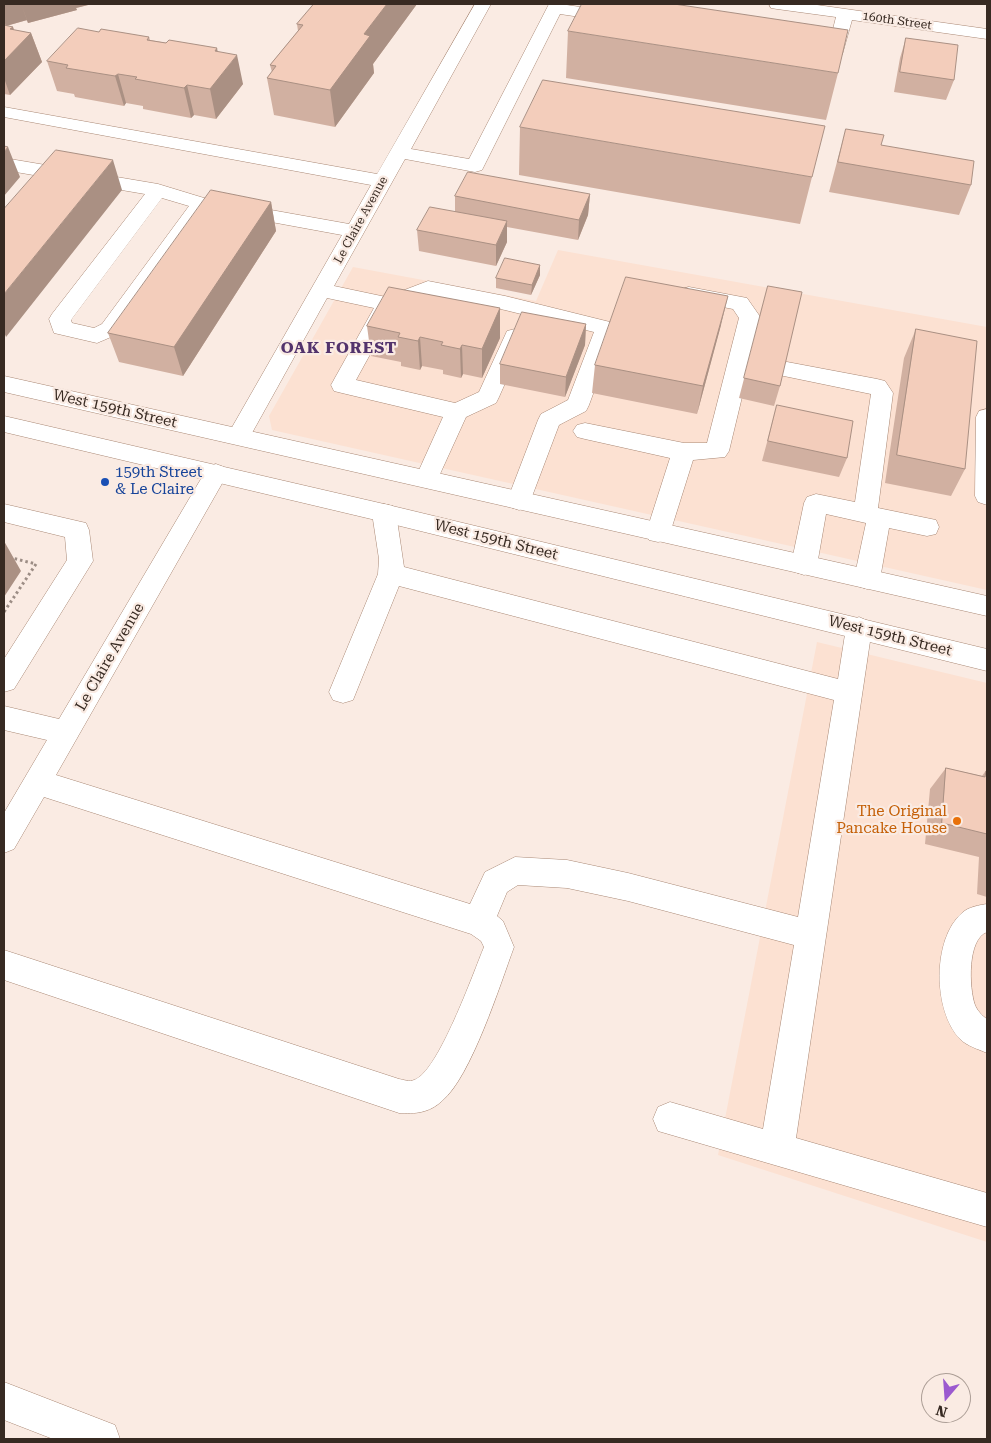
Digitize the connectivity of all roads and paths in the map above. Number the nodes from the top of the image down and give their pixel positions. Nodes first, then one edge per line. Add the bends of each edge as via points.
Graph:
1 (482, 4) edge
2 (777, 4) edge
3 (845, 14) junction
4 (632, 20) edge
5 (987, 34) edge
6 (807, 47) edge
7 (4, 112) edge
8 (399, 152) junction
9 (4, 164) edge
10 (383, 181) junction
11 (158, 190) junction
12 (201, 202) junction
13 (354, 231) junction
14 (321, 290) junction
15 (667, 290) edge
16 (388, 304) junction
17 (527, 308) junction
18 (787, 370) edge
19 (4, 384) edge
20 (457, 412) junction
21 (987, 416) edge
22 (4, 424) edge
23 (585, 431) dead end
24 (239, 436) junction
25 (684, 452) junction
26 (216, 473) junction
27 (426, 479) junction
28 (987, 496) edge
29 (519, 501) junction
30 (4, 513) edge
31 (384, 513) junction
32 (872, 515) junction
33 (927, 527) dead end
34 (658, 532) junction
35 (4, 556) edge
36 (804, 565) junction
37 (391, 574) junction
38 (867, 580) junction
39 (987, 606) edge
40 (4, 612) edge
41 (859, 628) junction
42 (987, 660) edge
43 (4, 681) edge
44 (343, 692) dead end
45 (849, 693) junction
46 (4, 718) edge
47 (66, 734) junction
48 (38, 782) junction
49 (4, 840) edge
50 (987, 918) edge
51 (480, 922) junction
52 (810, 935) junction
53 (4, 965) edge
54 (987, 1037) edge
55 (670, 1119) dead end
56 (776, 1149) junction
57 (987, 1210) edge
58 (4, 1401) edge
59 (101, 1439) edge

1 - 8 street, Le Claire Avenue
2 - 3 street, 160th Street
3 - 5 street, 160th Street
3 - 6 street via 836,51
4 - 8 street via 555,8 474,166
7 - 10 street
8 - 10 street, Le Claire Avenue
9 - 11 street
10 - 13 street, Le Claire Avenue
11 - 12 street
11 - 12 street via 60,319 62,328 97,336 110,329
12 - 13 street
13 - 14 street, Le Claire Avenue
14 - 16 street
14 - 24 street, Le Claire Avenue
15 - 25 street via 740,304 750,318 717,451
16 - 17 street via 428,288
16 - 20 street via 342,386
17 - 20 street via 488,397
17 - 29 street via 606,328 578,405 549,420
18 - 32 street via 877,387 882,393
19 - 24 street, West 159th Street
20 - 27 street
21 - 28 street
22 - 26 street, West 159th Street
23 - 25 street
24 - 27 street, West 159th Street
25 - 34 street
26 - 31 street, West 159th Street
26 - 47 street, Le Claire Avenue
27 - 29 street, West 159th Street
29 - 34 street, West 159th Street
30 - 43 street via 77,530 80,561
31 - 37 street via 392,559
31 - 41 street, West 159th Street
32 - 33 street
32 - 36 street via 816,503
32 - 38 street
34 - 36 street, West 159th Street
35 - 40 path via 36,564
36 - 38 street, West 159th Street
37 - 44 street
37 - 45 street
38 - 39 street, West 159th Street
41 - 42 street, West 159th Street
41 - 45 street
45 - 52 street
46 - 47 street
47 - 48 street, Le Claire Avenue
48 - 49 street, Le Claire Avenue
48 - 51 street
50 - 54 street via 973,922 963,936 954,980 958,1004 970,1026
51 - 52 street via 496,882 515,871 567,874 628,887
51 - 53 street via 492,931 499,947 452,1062 438,1083 418,1097 398,1096
52 - 56 street
55 - 56 street
56 - 57 street
58 - 59 street

